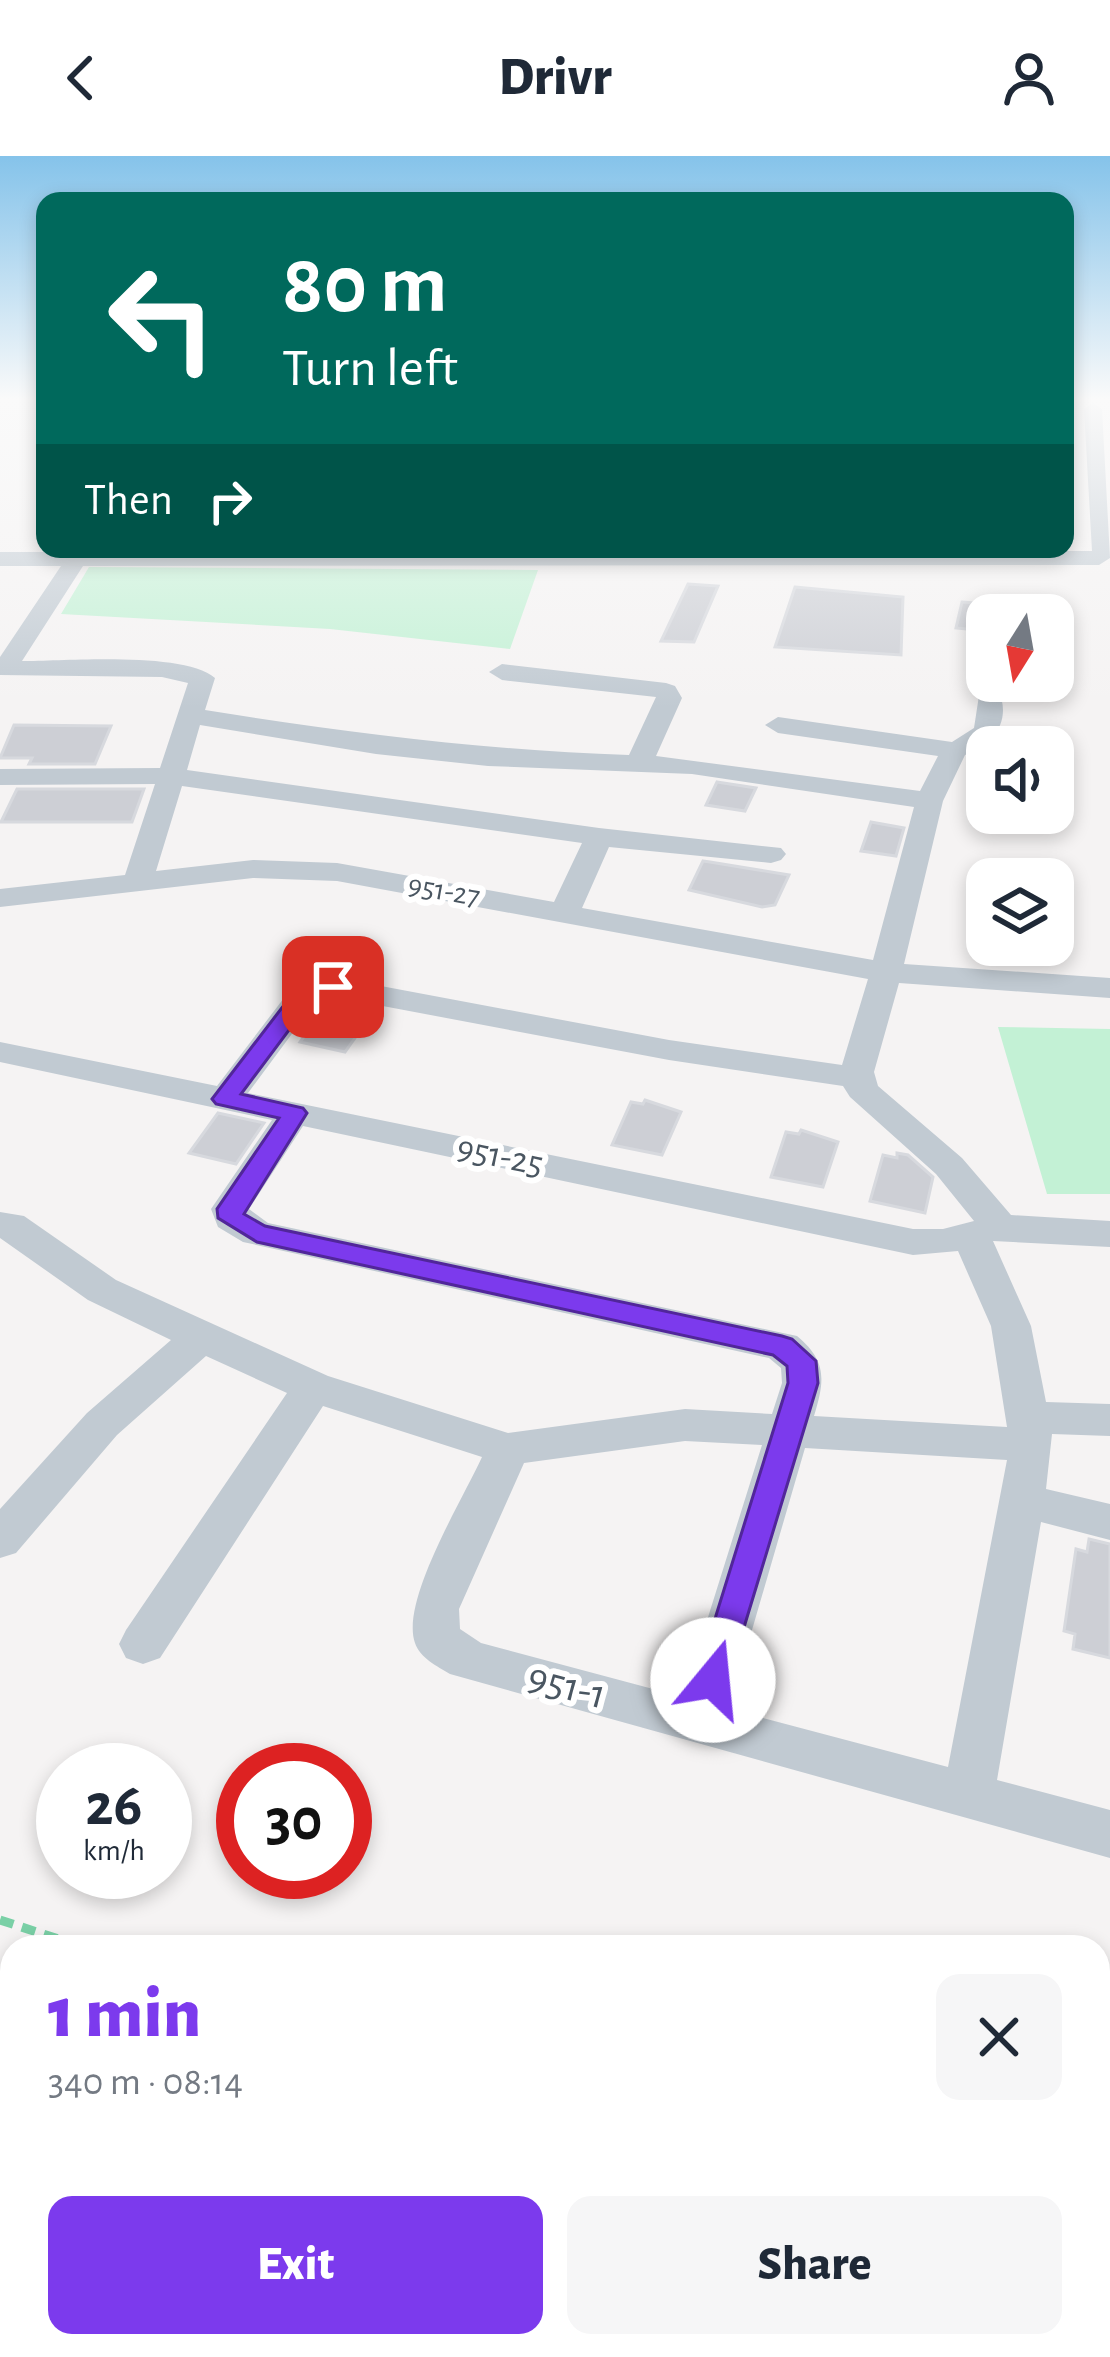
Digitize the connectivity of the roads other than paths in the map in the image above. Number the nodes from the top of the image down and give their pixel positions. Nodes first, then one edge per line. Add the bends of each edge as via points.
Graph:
1 (1103, 503) edge
2 (77, 558) junction
3 (1074, 558) edge
4 (1074, 558) edge
5 (0, 559) edge
6 (3, 667) edge
7 (502, 672) dead end
8 (988, 702) edge
9 (188, 716) junction
10 (778, 725) dead end
11 (954, 750) junction
12 (640, 762) junction
13 (170, 776) junction
14 (0, 777) edge
15 (929, 801) junction
16 (599, 837) junction
17 (772, 854) dead end
18 (139, 882) junction
19 (0, 898) edge
20 (564, 914) junction
21 (884, 972) junction
22 (1110, 988) edge
23 (0, 1052) edge
24 (859, 1078) junction
25 (225, 1099) junction
26 (294, 1113) junction
27 (0, 1225) edge
28 (985, 1230) junction
29 (1110, 1234) edge
30 (201, 1337) junction
31 (313, 1387) junction
32 (1110, 1420) edge
33 (788, 1431) junction
34 (1030, 1431) junction
35 (508, 1449) junction
36 (1022, 1500) junction
37 (1110, 1522) edge
38 (0, 1540) edge
39 (143, 1644) dead end
40 (701, 1721) junction
41 (968, 1795) junction
42 (1110, 1834) edge

1 - 3 street via 1104,550 1099,558
2 - 4 street
2 - 5 street
2 - 6 street
6 - 9 street via 202,678
7 - 12 street via 666,692
8 - 11 street via 977,744
9 - 12 street via 488,758
9 - 13 street
10 - 11 street
11 - 15 street
12 - 15 street
13 - 14 street
13 - 16 street
13 - 18 street
15 - 21 street
16 - 17 street
16 - 20 street
18 - 19 street, 951-27
18 - 20 street, 951-27 via 253,869 337,872
20 - 21 street, 951-27
21 - 22 street, 951-27
21 - 24 street
23 - 25 street, 951-25
24 - 25 street via 333,987 302,997
24 - 28 street via 862,1090 949,1166
25 - 26 street, 951-25
26 - 28 street, 951-25 via 913,1242
26 - 33 street via 231,1218 257,1233 782,1346 801,1361 803,1383
27 - 30 street via 102,1290
28 - 29 street, 951-25
28 - 34 street
30 - 31 street
30 - 38 street via 102,1424
31 - 35 street
31 - 39 street
32 - 34 street
33 - 34 street
33 - 35 street via 685,1425
33 - 40 street
34 - 36 street
35 - 40 street, 951-1 via 435,1609 437,1639 466,1660
36 - 37 street
36 - 41 street
40 - 41 street, 951-1
41 - 42 street, 951-1

